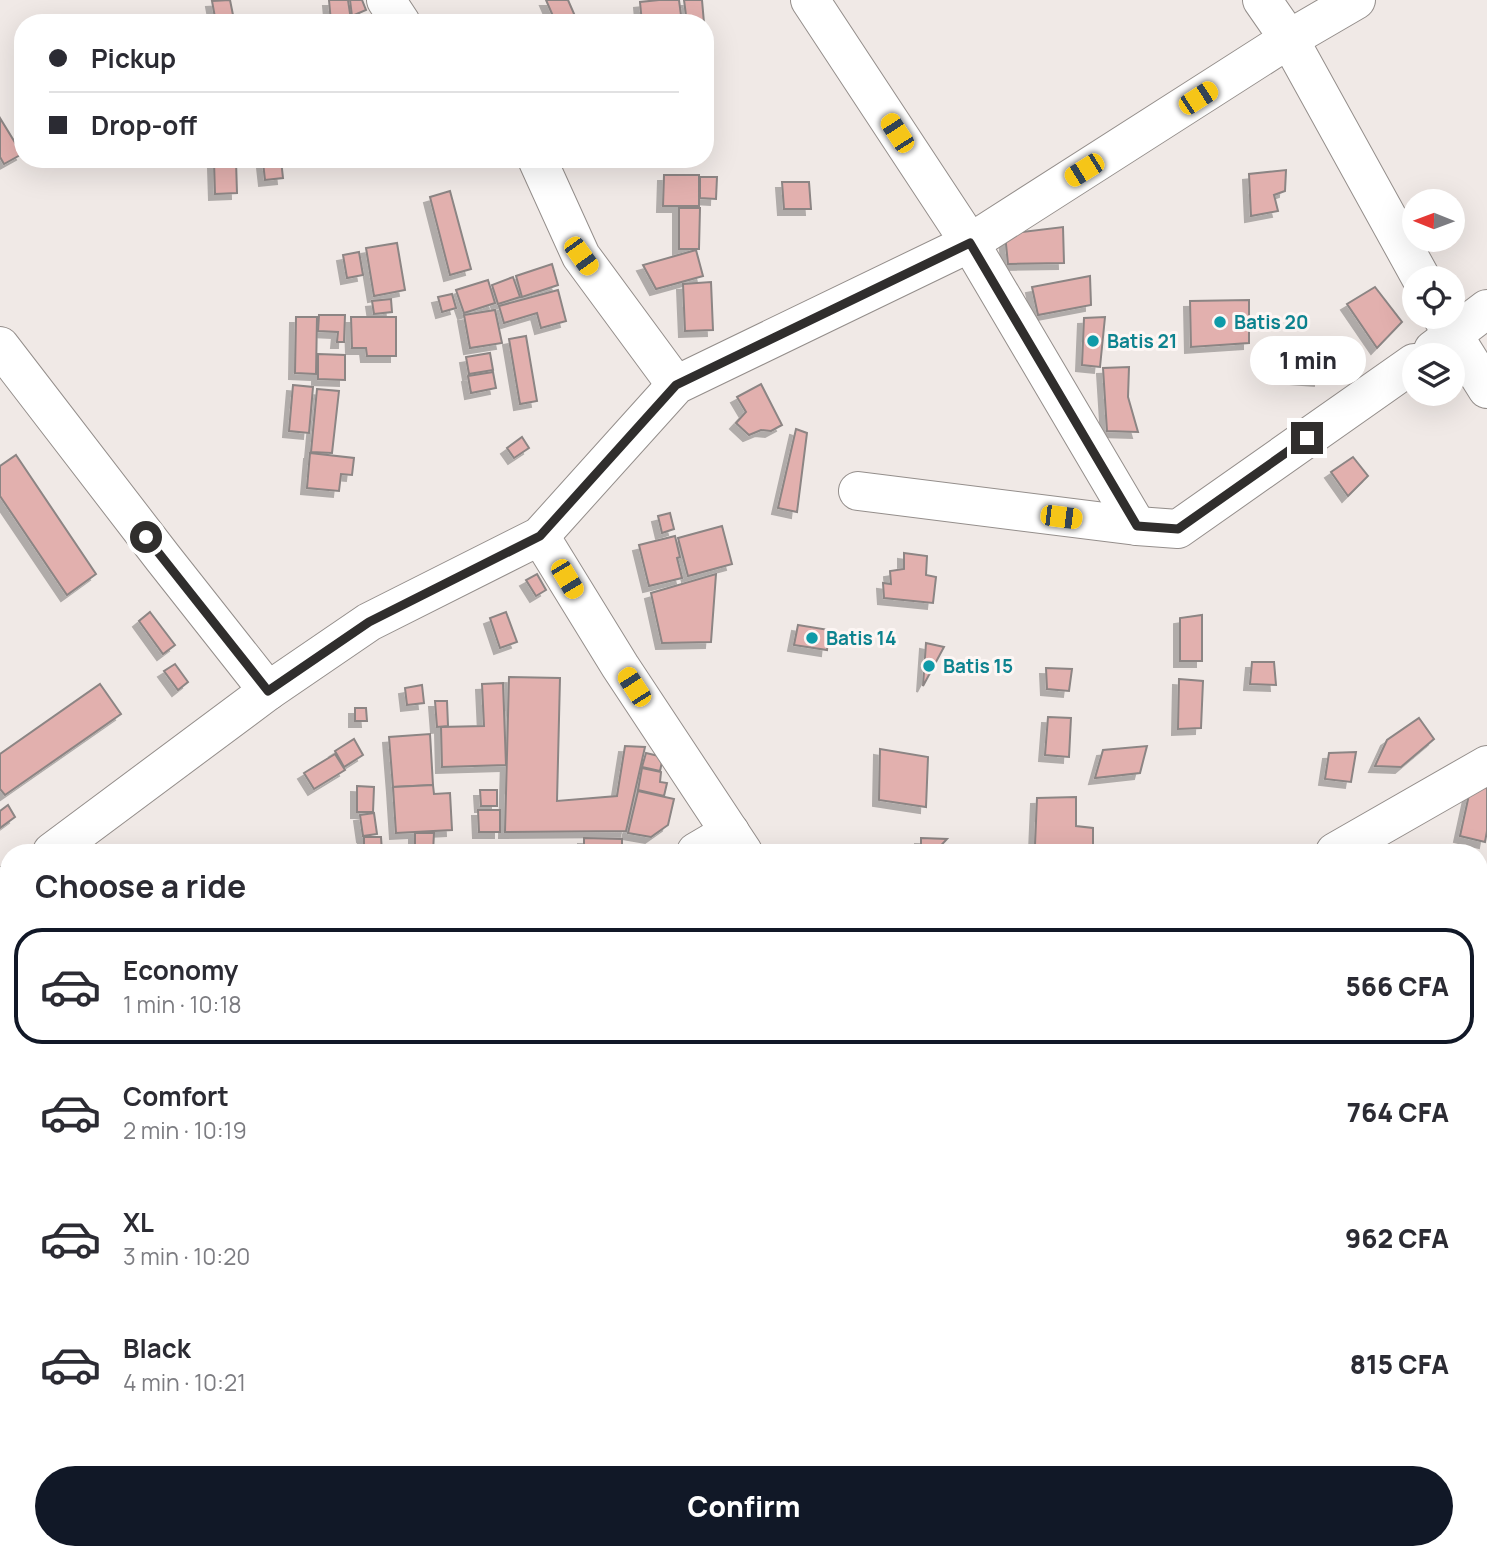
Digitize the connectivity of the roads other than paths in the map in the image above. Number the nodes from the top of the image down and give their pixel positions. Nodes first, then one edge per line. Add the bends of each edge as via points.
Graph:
1 (810, 0) edge
2 (1262, 0) edge
3 (1356, 0) edge
4 (1289, 39) junction
5 (541, 168) edge
6 (970, 243) junction
7 (1414, 266) edge
8 (1487, 309) edge
9 (1440, 336) edge
10 (0, 346) edge
11 (1402, 371) edge
12 (676, 385) junction
13 (1487, 389) edge
14 (858, 491) dead end
15 (1137, 526) junction
16 (540, 536) junction
17 (268, 691) junction
18 (1487, 765) edge
19 (737, 842) edge
20 (63, 844) edge
21 (1349, 844) edge

1 - 6 street
2 - 4 street
3 - 4 street
4 - 6 street
4 - 7 street
5 - 12 street via 581,256
6 - 12 street
6 - 15 street
8 - 9 street
9 - 13 street
10 - 17 street
11 - 15 street via 1178,529
12 - 16 street
14 - 15 street
16 - 17 street via 369,622
16 - 19 street
17 - 20 street
18 - 21 street

